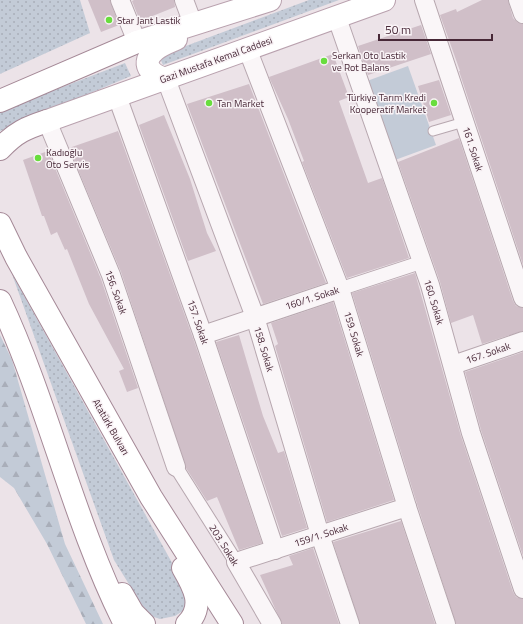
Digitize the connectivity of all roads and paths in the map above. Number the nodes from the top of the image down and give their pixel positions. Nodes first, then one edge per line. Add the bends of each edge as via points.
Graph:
1 (120, 0) edge
2 (184, 0) edge
3 (384, 0) edge
4 (424, 0) edge
5 (518, 0) edge
6 (260, 2) edge
7 (523, 14) edge
8 (337, 18) junction
9 (193, 24) junction
10 (137, 42) junction
11 (247, 48) junction
12 (166, 78) junction
13 (118, 96) junction
14 (0, 101) edge
15 (47, 121) junction
16 (464, 122) junction
17 (434, 131) dead end
18 (0, 149) edge
19 (0, 209) edge
20 (0, 224) edge
21 (16, 256) junction
22 (422, 262) junction
23 (340, 289) junction
24 (523, 298) edge
25 (0, 301) edge
26 (255, 317) junction
27 (203, 335) junction
28 (523, 341) edge
29 (453, 365) junction
30 (176, 467) joint
31 (151, 497) junction
32 (407, 507) junction
33 (81, 518) junction
34 (320, 535) junction
35 (275, 550) junction
36 (236, 562) junction
37 (522, 583) edge
38 (125, 624) edge
39 (144, 624) edge
40 (187, 624) edge
41 (232, 624) edge
42 (272, 624) edge
43 (350, 624) edge
44 (446, 624) edge

1 - 10 street
2 - 9 street
3 - 8 main road, Gazi Mustafa Kemal Caddesi
4 - 16 street, 161. Sokak
5 - 7 street
6 - 9 main road
8 - 11 main road, Gazi Mustafa Kemal Caddesi
8 - 22 street, 160. Sokak
9 - 10 main road
9 - 12 main road via 177,38 156,48 150,55 150,71 155,76
10 - 14 main road
11 - 12 main road, Gazi Mustafa Kemal Caddesi
11 - 23 street, 159. Sokak
12 - 13 main road, Gazi Mustafa Kemal Caddesi
12 - 26 street, 158. Sokak
13 - 15 main road, Gazi Mustafa Kemal Caddesi
13 - 27 street, 157. Sokak
15 - 18 main road, Gazi Mustafa Kemal Caddesi via 21,130
15 - 30 street, 156. Sokak via 111,275
16 - 17 lane
16 - 24 street, 161. Sokak
19 - 21 main road
20 - 21 main road, Atatürk Bulvarı
21 - 31 main road, Atatürk Bulvarı
22 - 23 street, 160/1. Sokak
22 - 29 street, 160. Sokak
23 - 26 street, 160/1. Sokak
23 - 32 street, 159. Sokak
25 - 33 main road
26 - 27 street, 160/1. Sokak
26 - 34 street, 158. Sokak
27 - 35 street, 157. Sokak
28 - 29 street, 167. Sokak
29 - 37 street, 160. Sokak via 471,433
30 - 36 street, 203. Sokak
31 - 40 main road via 161,532 194,588 198,606 192,620
31 - 41 main road, Atatürk Bulvarı
32 - 34 street, 159/1. Sokak
32 - 44 street, 159. Sokak
33 - 38 main road via 110,594
33 - 39 main road via 104,549 121,591 133,613
34 - 35 street, 159/1. Sokak
34 - 43 street, 158. Sokak
35 - 36 street, 159/1. Sokak
36 - 42 street, 203. Sokak

